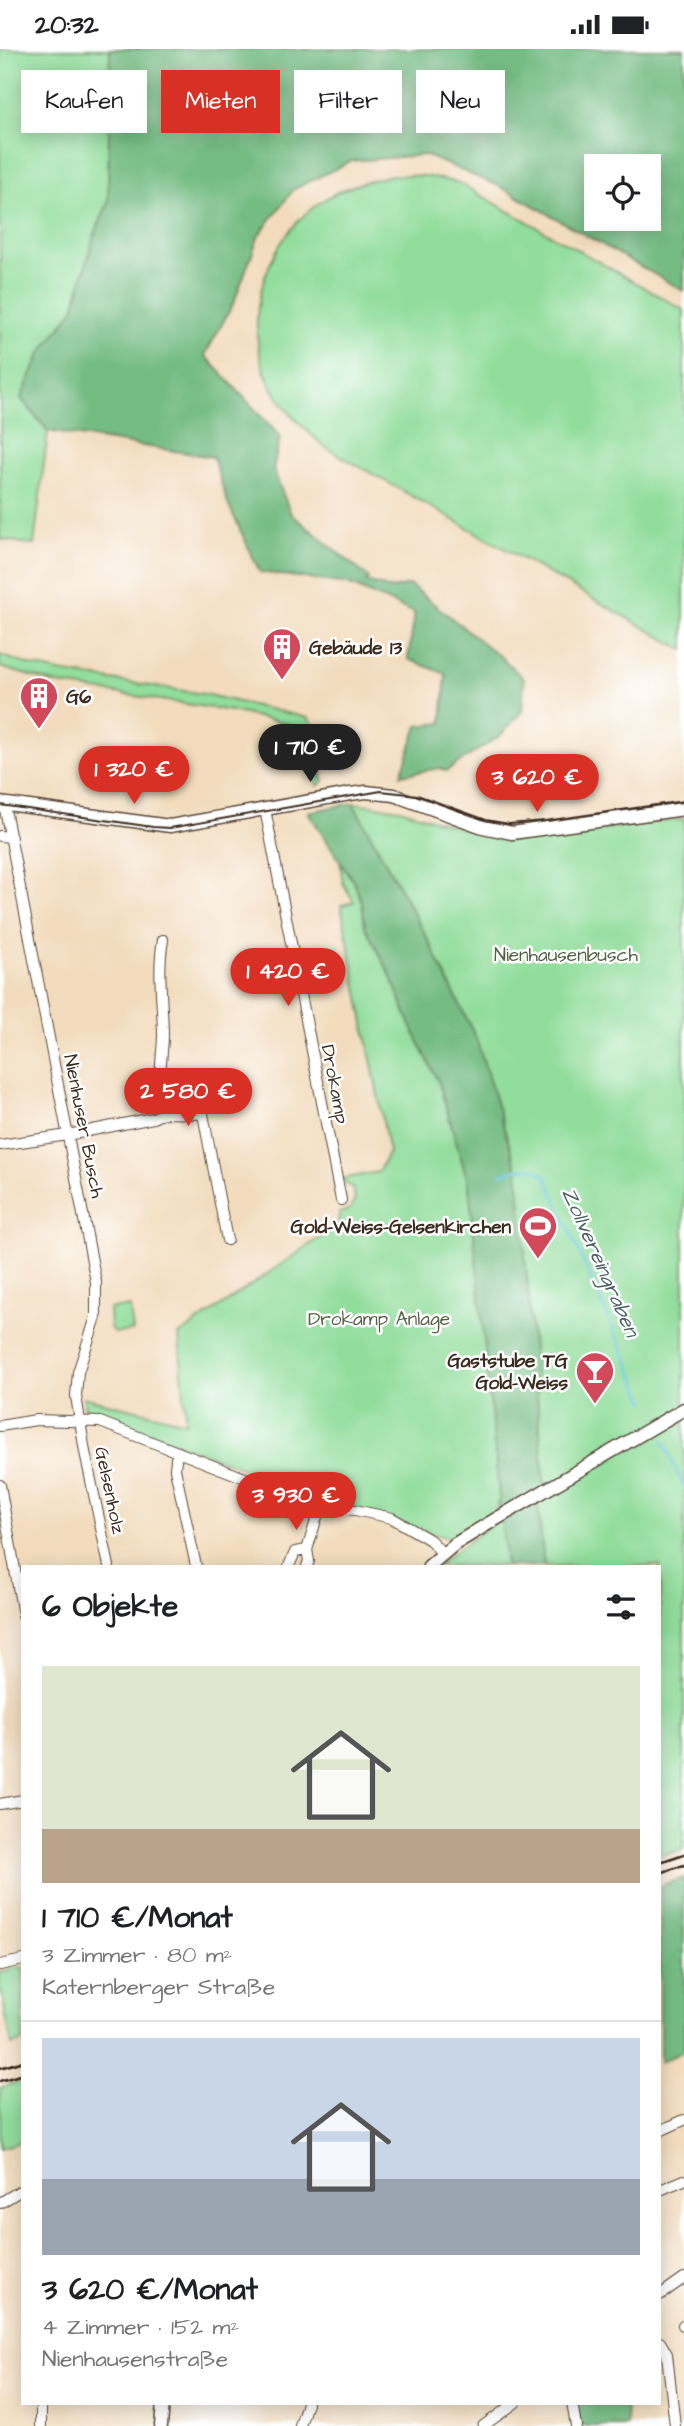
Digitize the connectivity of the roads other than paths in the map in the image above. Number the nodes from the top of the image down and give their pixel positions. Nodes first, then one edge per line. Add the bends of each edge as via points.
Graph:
1 (2, 803) edge
2 (265, 809) junction
3 (684, 809) edge
4 (5, 837) edge
5 (163, 940) dead end
6 (164, 1113) junction
7 (68, 1135) junction
8 (0, 1145) edge
9 (341, 1200) dead end
10 (227, 1240) dead end
11 (684, 1409) edge
12 (80, 1421) junction
13 (0, 1426) edge
14 (179, 1452) junction
15 (0, 1485) edge
16 (320, 1507) junction
17 (307, 1550) junction
18 (443, 1554) junction
19 (109, 1565) edge
20 (196, 1565) edge
21 (289, 1565) edge
22 (307, 1565) edge
23 (430, 1565) edge
24 (21, 1604) edge
25 (21, 1800) edge
26 (0, 1804) edge
27 (21, 1960) edge
28 (0, 1965) edge
29 (684, 2120) edge
30 (661, 2131) edge
31 (684, 2180) edge
32 (21, 2190) edge
33 (661, 2190) edge
34 (0, 2203) edge
35 (684, 2278) edge
36 (661, 2294) edge
37 (661, 2344) edge
38 (672, 2394) junction
39 (684, 2398) edge
40 (41, 2405) edge
41 (163, 2405) edge
42 (306, 2405) edge
43 (512, 2405) edge
44 (572, 2405) edge
45 (41, 2426) edge
46 (161, 2426) edge
47 (300, 2426) edge
48 (483, 2426) edge
49 (576, 2426) edge
50 (675, 2426) edge

1 - 2 main road via 160,825
1 - 4 street, Nienhuser Busch
2 - 3 main road via 360,792 400,796 512,833
2 - 9 street, Drokamp
4 - 7 street, Nienhuser Busch
5 - 6 street via 159,959 160,1098
6 - 7 street
6 - 10 street via 199,1113 205,1118
7 - 8 street
7 - 12 street, Nienhuser Busch via 98,1300 94,1328 78,1372
11 - 18 main road
12 - 13 street via 36,1420
12 - 14 street via 117,1427
12 - 19 street, Gelsenholz
14 - 16 street
14 - 20 street via 176,1469
15 - 24 street
16 - 17 street
16 - 18 street via 392,1518 430,1540
17 - 21 street via 295,1552
17 - 22 street
18 - 23 main road
25 - 26 street
27 - 28 street
29 - 30 street
31 - 33 street
32 - 34 street
35 - 36 street
37 - 38 street via 667,2354
38 - 39 street
38 - 50 street
40 - 45 street
41 - 46 main road
42 - 47 street
43 - 48 street
44 - 49 street

